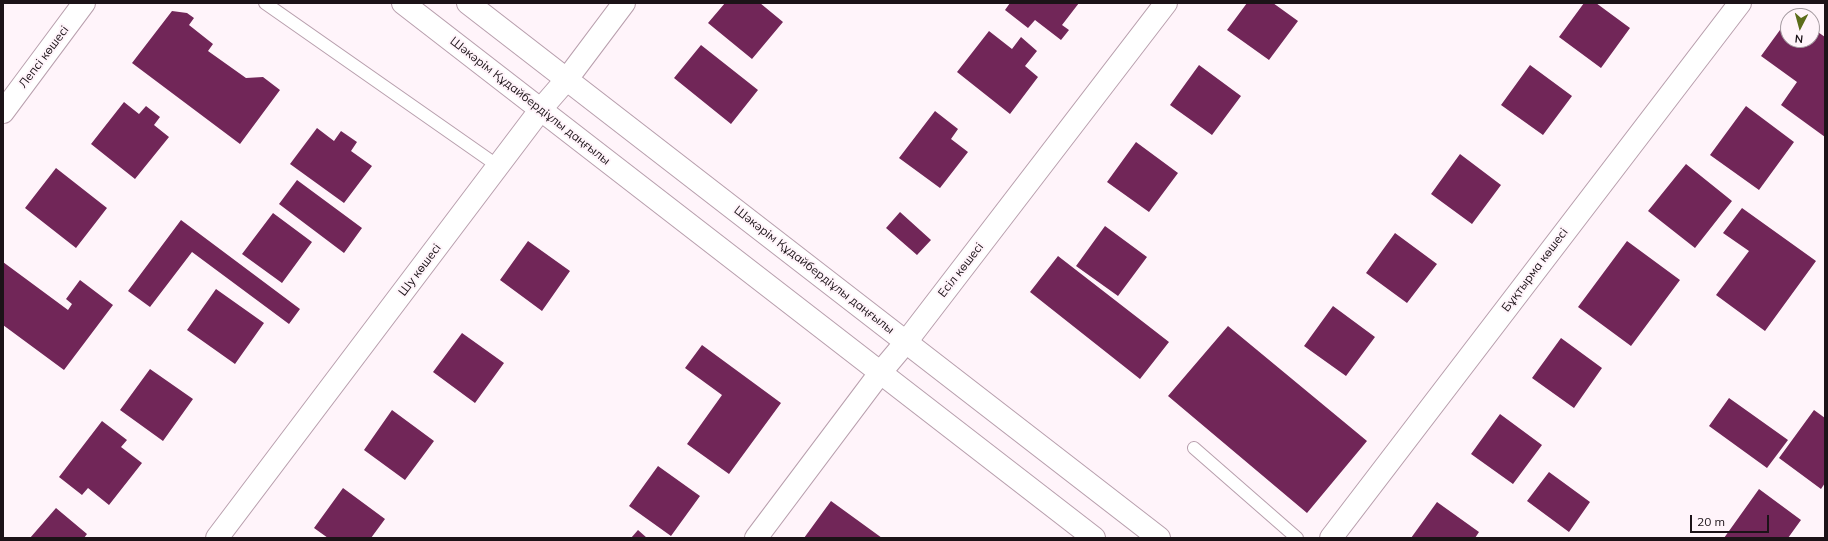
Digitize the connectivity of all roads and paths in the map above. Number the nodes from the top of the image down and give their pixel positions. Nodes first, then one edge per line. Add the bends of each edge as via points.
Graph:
1 (84, 3) edge
2 (265, 3) edge
3 (403, 3) edge
4 (468, 3) edge
5 (624, 3) edge
6 (1166, 3) edge
7 (1740, 3) edge
8 (566, 79) junction
9 (541, 109) junction
10 (3, 112) edge
11 (498, 166) junction
12 (906, 342) junction
13 (880, 373) junction
14 (1194, 448) dead end
15 (217, 538) edge
16 (756, 538) edge
17 (1094, 538) edge
18 (1159, 538) edge
19 (1297, 538) edge
20 (1331, 538) edge

1 - 10 street, Лепсі көшесі
2 - 11 lane
3 - 9 street, Шәкәрім Құдайбердіұлы даңғылы
4 - 8 street, Шәкәрім Құдайбердіұлы даңғылы
5 - 8 street, Шу көшесі
6 - 12 street, Есіл көшесі
7 - 20 street, Бұқтырма көшесі
8 - 9 street, Шу көшесі
8 - 12 street, Шәкәрім Құдайбердіұлы даңғылы
9 - 11 street, Шу көшесі
9 - 13 street, Шәкәрім Құдайбердіұлы даңғылы
11 - 15 street, Шу көшесі
12 - 13 street, Есіл көшесі
12 - 18 street, Шәкәрім Құдайбердіұлы даңғылы
13 - 16 street, Есіл көшесі
13 - 17 street, Шәкәрім Құдайбердіұлы даңғылы
14 - 19 lane

